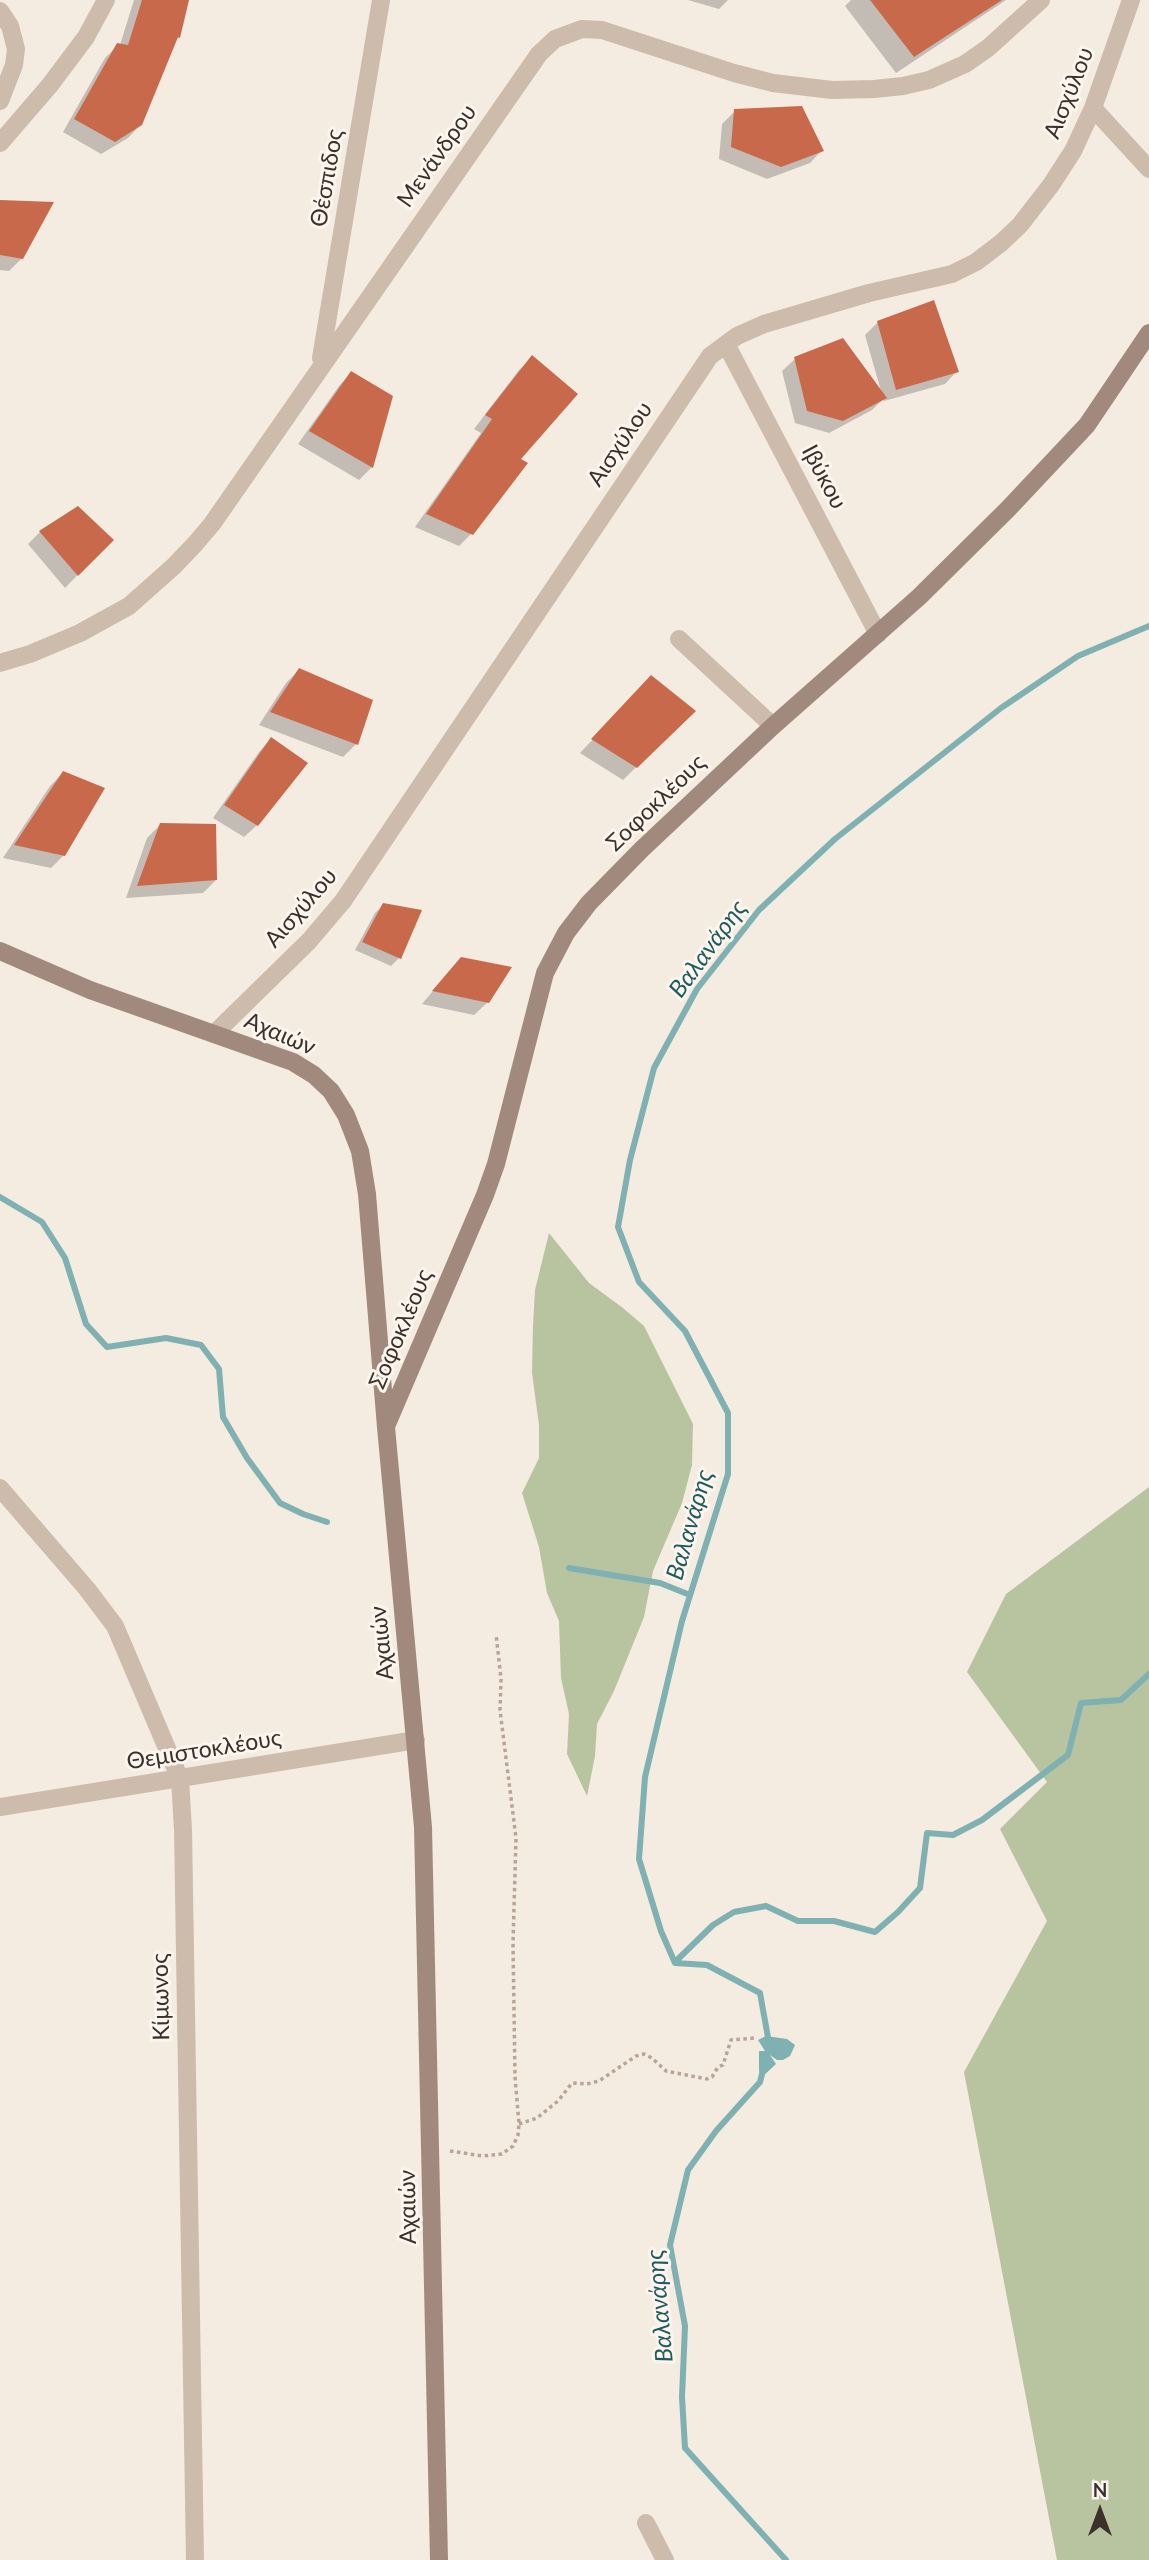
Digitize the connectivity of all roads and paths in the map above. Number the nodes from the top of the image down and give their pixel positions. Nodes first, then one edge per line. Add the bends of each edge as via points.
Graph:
1 (106, 0) edge
2 (382, 0) edge
3 (1041, 0) edge
4 (1131, 0) edge
5 (0, 11) edge
6 (0, 101) edge
7 (1093, 108) junction
8 (0, 143) edge
9 (1149, 169) edge
10 (1149, 333) edge
11 (726, 344) junction
12 (320, 365) junction
13 (878, 634) junction
14 (679, 639) dead end
15 (0, 663) edge
16 (773, 726) junction
17 (0, 951) edge
18 (214, 1034) junction
19 (386, 1427) junction
20 (0, 1488) edge
21 (496, 1634) dead end
22 (416, 1740) junction
23 (180, 1779) junction
24 (0, 1807) edge
25 (755, 2038) dead end
26 (519, 2124) junction
27 (431, 2138) junction
28 (646, 2523) dead end
29 (195, 2560) edge
30 (439, 2560) edge
31 (665, 2560) edge

1 - 8 street via 86,37
2 - 12 street, Θέσπιδος
3 - 12 street, Μενάνδρου via 965,64 929,80 874,89 773,83 602,30 582,29 563,35 539,54
4 - 7 street, Αισχύλου
5 - 6 street via 16,49
7 - 9 street
7 - 11 street, Αισχύλου via 1073,151 1044,195 1020,225 976,262 953,274 788,316
10 - 13 main road, Σοφοκλέους via 1087,425 1008,509
11 - 13 street, Ιβύκου
11 - 18 street, Αισχύλου via 710,356 692,381 343,901 309,942
12 - 15 street, Μενάνδρου via 212,524 158,581 129,606 90,628
13 - 16 main road, Σοφοκλέους
14 - 16 street
16 - 19 main road, Σοφοκλέους via 642,849 589,904 558,945 541,987 485,1195
17 - 18 main road, Αχαιών via 90,990
18 - 19 main road, Αχαιών via 293,1062 314,1075 331,1091 352,1128 368,1194
19 - 22 main road, Αχαιών
20 - 23 street, Κίμωνος via 115,1626
21 - 26 path via 516,1838 513,1943
22 - 23 street, Θεμιστοκλέους
22 - 27 main road, Αχαιών via 424,1841
23 - 24 street, Θεμιστοκλέους
23 - 29 street, Κίμωνος
25 - 26 path via 731,2040 723,2065 707,2079 666,2071 643,2054 636,2056 599,2081 572,2083 537,2118
26 - 27 path via 513,2146 502,2154 450,2151
27 - 30 main road, Αχαιών
28 - 31 street

